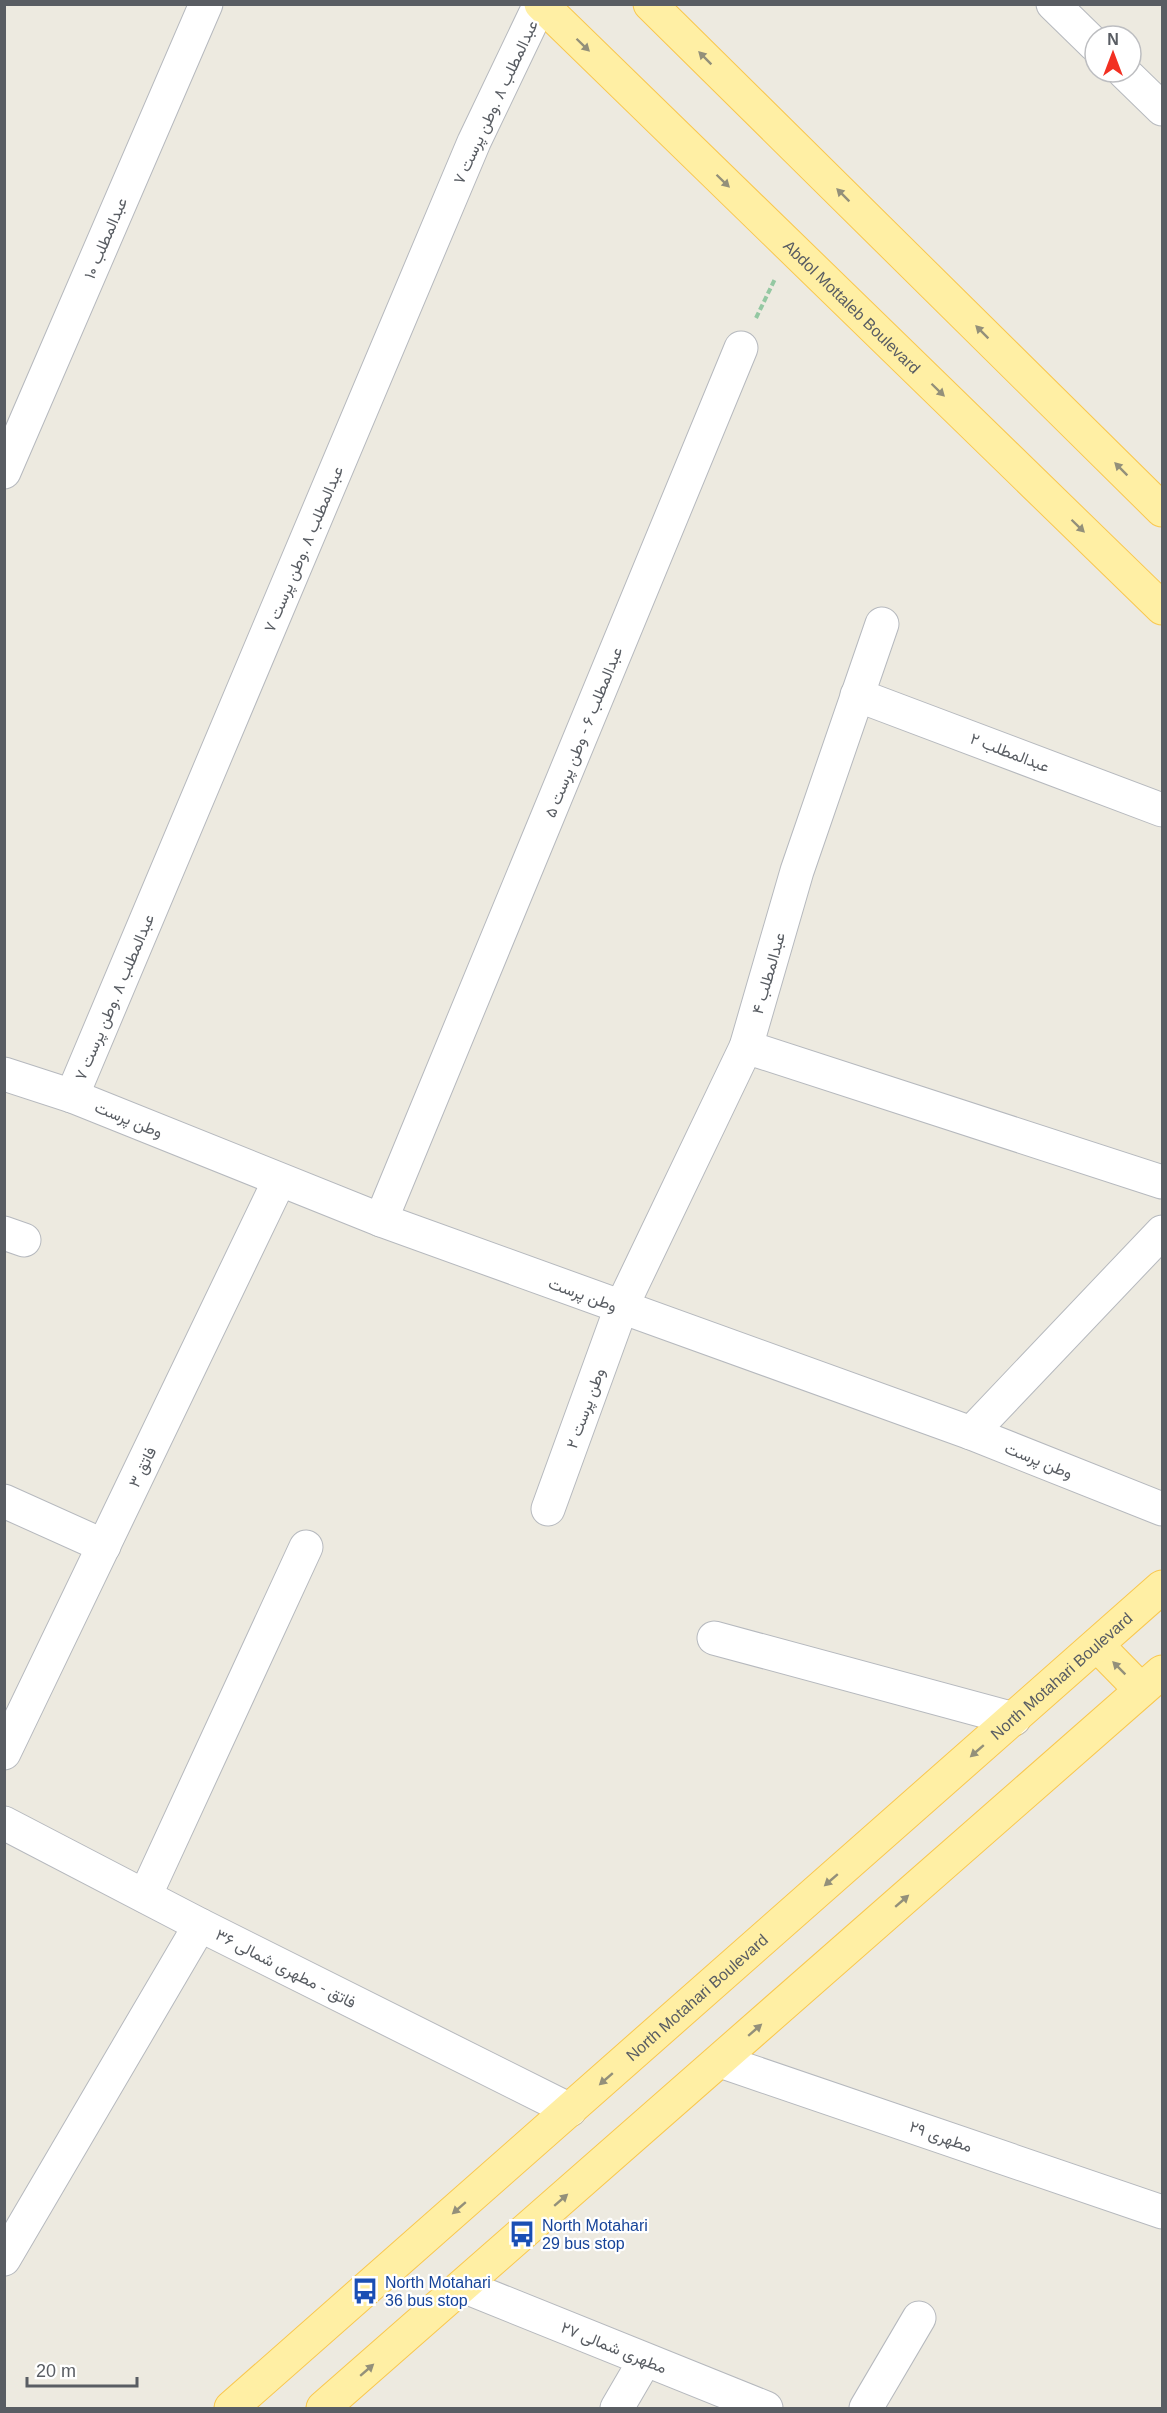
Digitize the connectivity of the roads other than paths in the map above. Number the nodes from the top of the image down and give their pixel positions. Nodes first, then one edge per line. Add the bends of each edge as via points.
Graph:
1 (206, 4) edge
2 (541, 4) edge
3 (650, 4) edge
4 (1053, 4) edge
5 (1083, 33) edge
6 (1136, 84) edge
7 (1162, 109) edge
8 (741, 348) road end
9 (4, 472) edge
10 (1162, 510) edge
11 (1162, 608) edge
12 (882, 624) dead end
13 (858, 695) junction
14 (1162, 810) edge
15 (746, 1047) junction
16 (4, 1074) edge
17 (72, 1096) junction
18 (279, 1181) junction
19 (1162, 1182) edge
20 (381, 1221) junction
21 (1162, 1232) edge
22 (621, 1308) junction
23 (971, 1433) junction
24 (4, 1501) edge
25 (549, 1509) dead end
26 (1162, 1509) edge
27 (104, 1546) junction
28 (306, 1547) dead end
29 (1162, 1587) edge
30 (714, 1638) dead end
31 (1097, 1645) junction
32 (1152, 1681) edge
33 (1014, 1719) junction
34 (4, 1753) edge
35 (4, 1823) edge
36 (145, 1896) junction
37 (200, 1925) junction
38 (720, 2061) junction
39 (570, 2110) junction
40 (1162, 2212) edge
41 (4, 2259) edge
42 (462, 2286) junction
43 (919, 2318) dead end
44 (645, 2360) junction
45 (234, 2408) edge
46 (323, 2409) edge
47 (617, 2409) edge
48 (766, 2409) edge
49 (866, 2409) edge

1 - 9 street, عبدالمطلب ۱۰
2 -> 11 main road, Abdol Mottaleb Boulevard
2 - 17 street, عبدالمطلب ۸ .وطن پرست ۷ via 474,142
10 -> 3 main road
4 - 5 street
6 - 7 street
8 - 20 street, عبدالمطلب ۶ - وطن پرست ۵
12 - 13 street, عبدالمطلب ۴
13 - 14 street, عبدالمطلب ۲
13 - 15 street, عبدالمطلب ۴ via 797,872
15 - 19 street
15 - 22 street, عبدالمطلب ۴
16 - 17 street, وطن پرست
17 - 18 street, وطن پرست
18 - 20 street, وطن پرست
18 - 27 street, فاتق ۳
20 - 22 street, وطن پرست
21 - 23 street
22 - 23 street, وطن پرست
22 - 25 street, وطن پرست ۲
23 - 26 street, وطن پرست
24 - 27 street
27 - 34 street, فاتق ۳
28 - 36 street
29 - 31 main road, North Motahari Boulevard
30 - 33 street
32 -> 31 main road
31 - 33 main road, North Motahari Boulevard
38 -> 32 main road
33 -> 39 main road, North Motahari Boulevard
35 - 36 street, فاتق - مطهری شمالی ۳۶
36 - 37 street, فاتق - مطهری شمالی ۳۶
37 - 39 street, فاتق - مطهری شمالی ۳۶
37 - 41 street
38 - 40 street, مطهری ۲۹
42 -> 38 main road
39 -> 45 main road, North Motahari Boulevard
42 - 44 street, مطهری شمالی ۲۷
46 -> 42 main road
43 - 49 street
44 - 47 street
44 - 48 street, مطهری شمالی ۲۷

